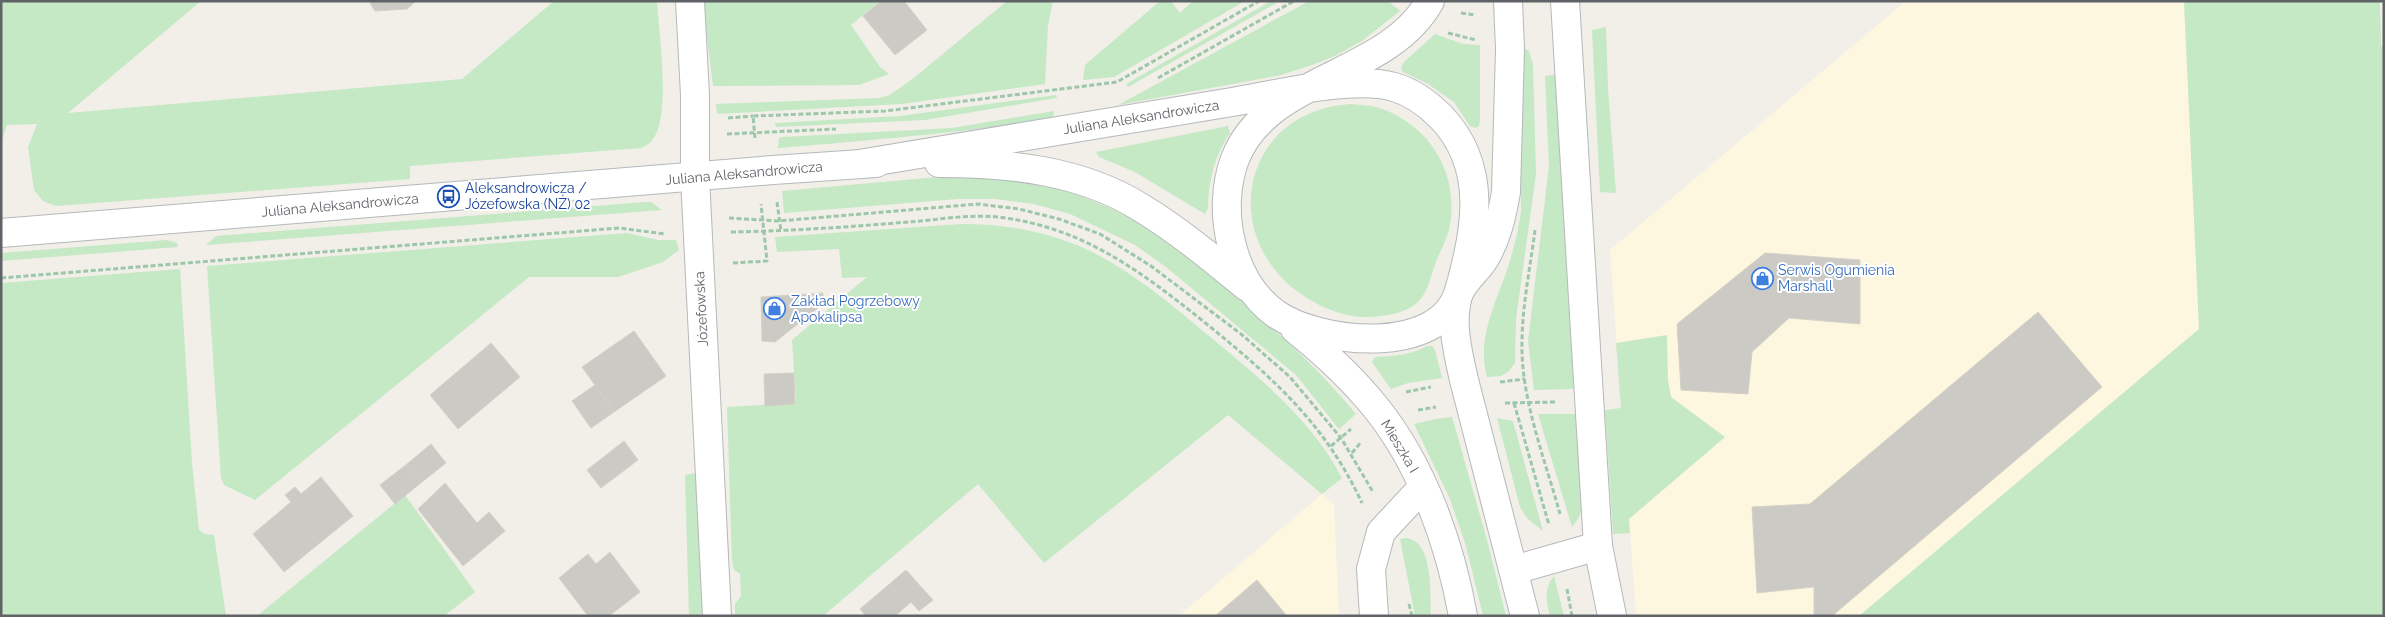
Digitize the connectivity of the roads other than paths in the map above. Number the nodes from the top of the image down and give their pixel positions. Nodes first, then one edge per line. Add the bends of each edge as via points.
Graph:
1 (690, 1) edge
2 (1508, 1) edge
3 (1565, 1) edge
4 (1425, 9) edge
5 (1304, 90) junction
6 (859, 164) junction
7 (695, 177) junction
8 (1, 233) edge
9 (1458, 294) junction
10 (1267, 305) junction
11 (1423, 487) junction
12 (1598, 546) junction
13 (1514, 570) junction
14 (717, 616) edge
15 (1374, 616) edge
16 (1463, 616) edge
17 (1525, 616) edge
18 (1612, 616) edge

1 - 7 street, Józefowska
2 - 9 street via 1507,170 1502,216 1484,258
3 - 12 street
4 - 5 street via 1399,35 1358,63
5 - 6 street, Juliana Aleksandrowicza
5 - 9 street, Juliana Aleksandrowicza via 1364,83 1394,87 1432,108 1449,125 1471,167 1476,207
5 - 10 street via 1276,106 1258,123 1236,157 1225,196 1229,233 1236,257 1244,277
6 - 7 street, Juliana Aleksandrowicza
6 - 10 street, Juliana Aleksandrowicza via 973,163 1024,167 1075,179 1140,207 1202,250
7 - 8 street, Juliana Aleksandrowicza
7 - 14 street, Józefowska
9 - 10 street via 1453,306 1427,328 1386,338 1356,338 1308,330
9 - 13 street via 1456,341
10 - 11 street, Mieszka I via 1339,366 1377,409 1406,453
11 - 15 street via 1384,532 1371,569
11 - 16 street, Mieszka I via 1447,549
12 - 13 street
12 - 18 street
13 - 17 street

